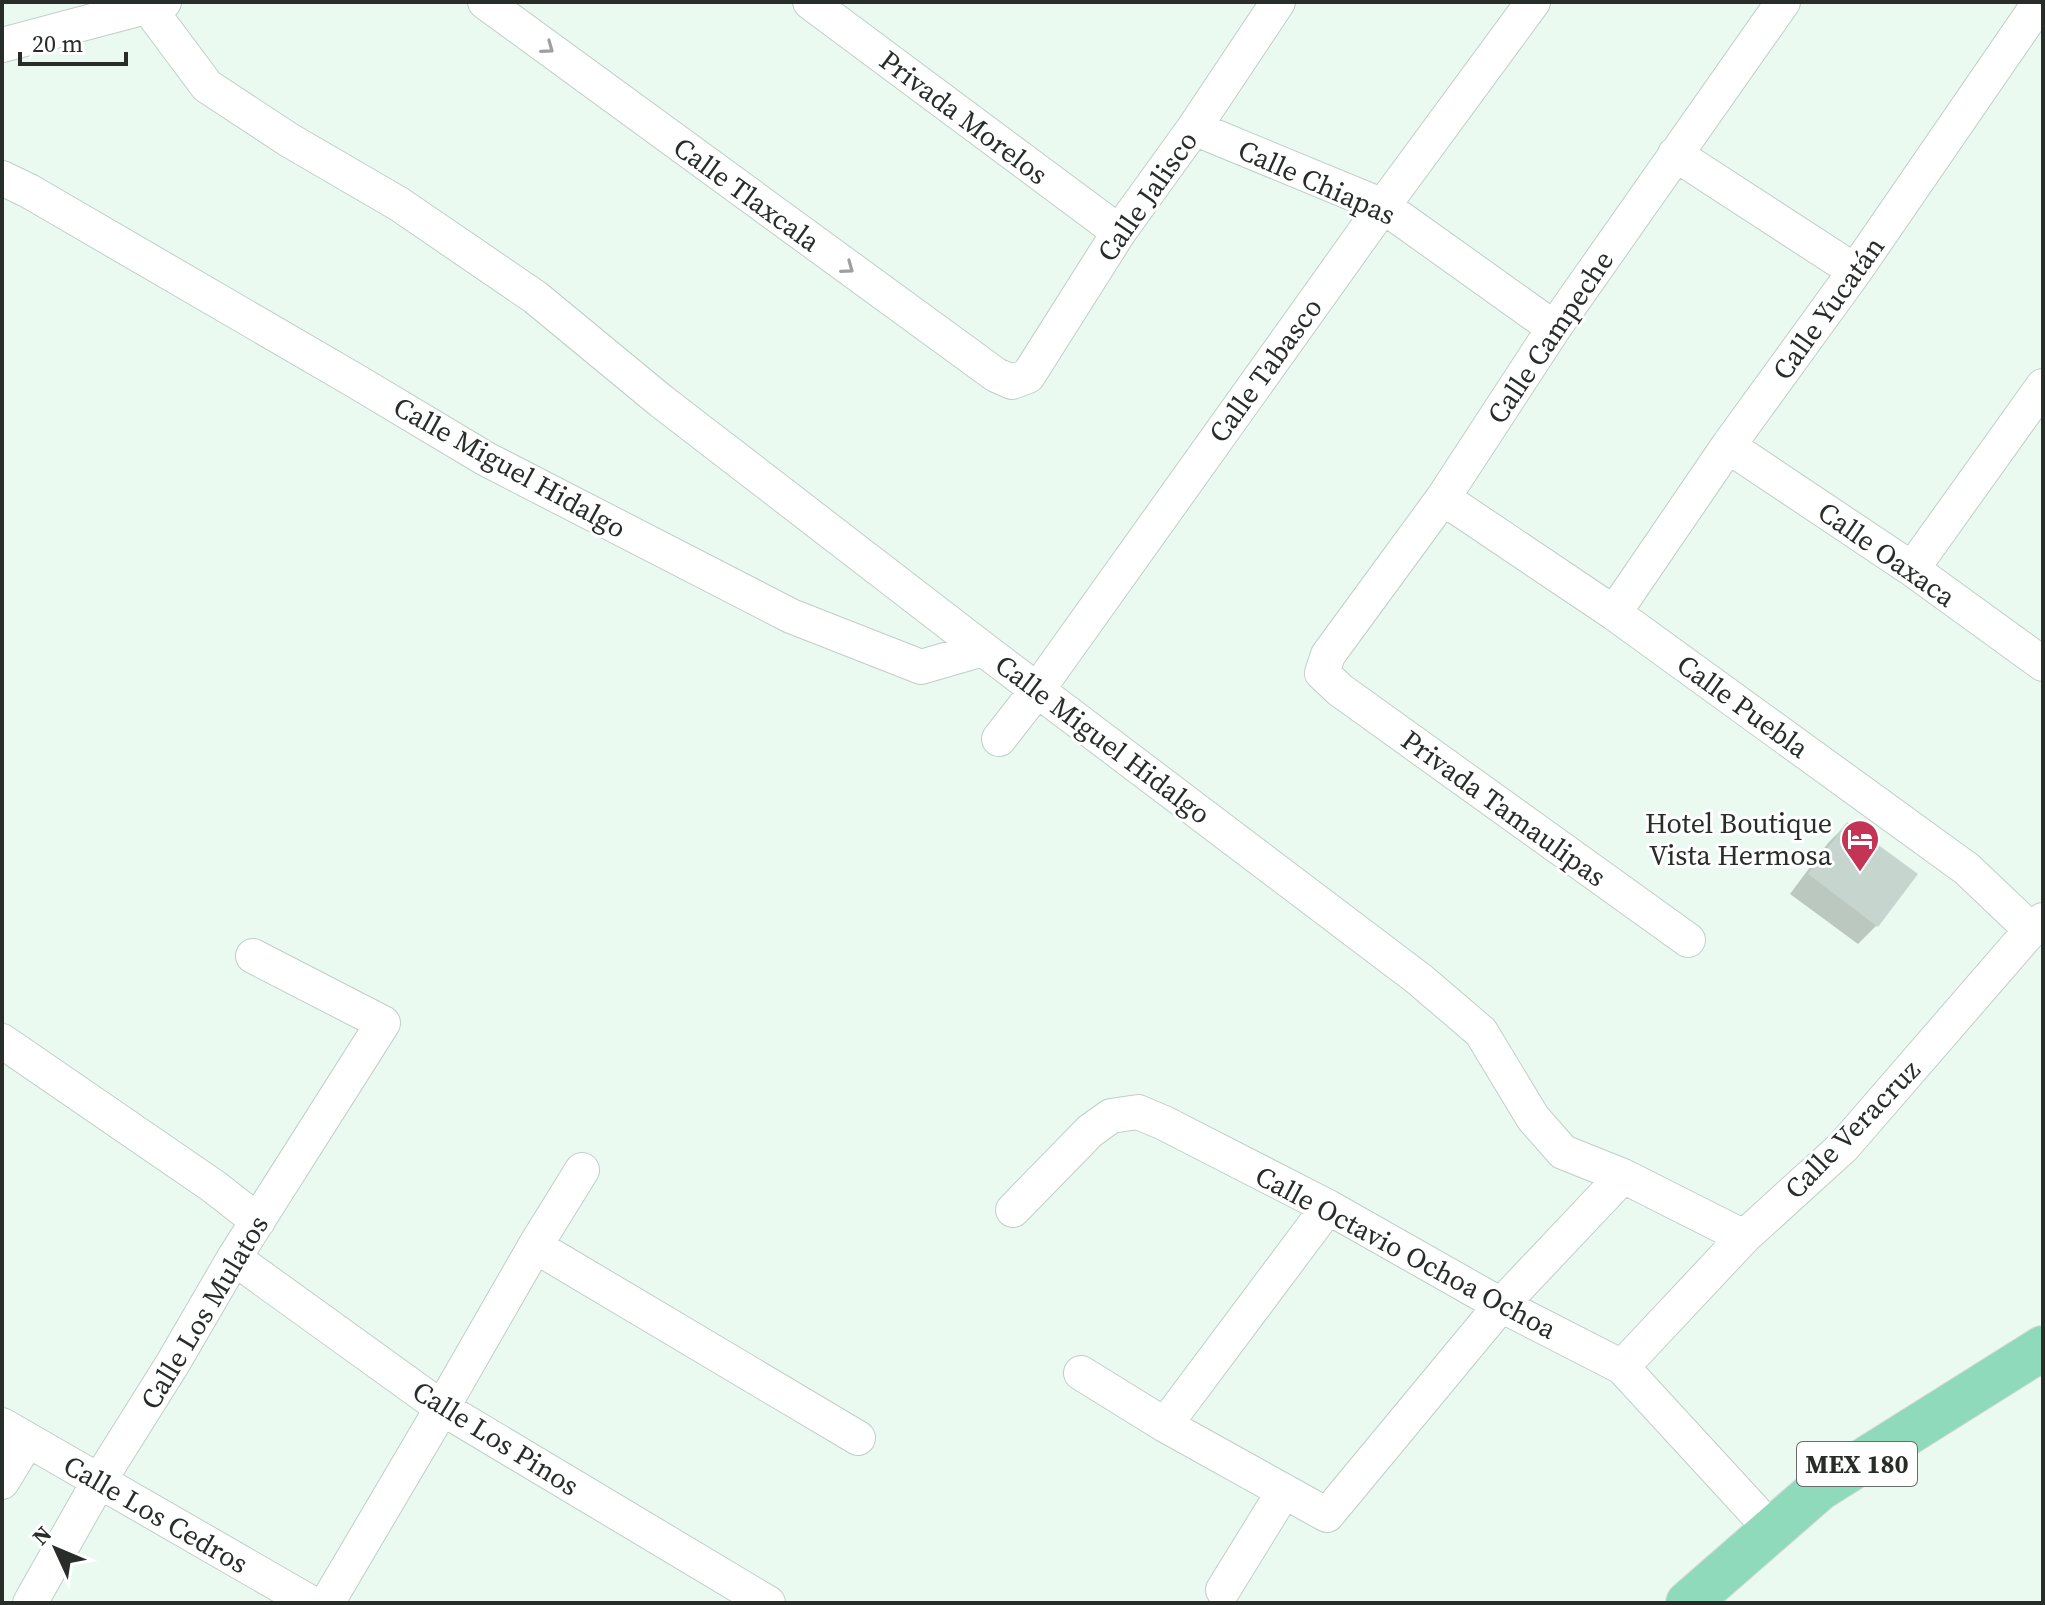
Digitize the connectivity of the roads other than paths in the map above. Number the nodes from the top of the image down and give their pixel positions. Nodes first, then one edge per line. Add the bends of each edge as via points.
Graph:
1 (485, 2) edge
2 (810, 2) edge
3 (1278, 2) edge
4 (1533, 2) edge
5 (1783, 2) edge
6 (2040, 2) edge
7 (156, 4) edge
8 (2, 45) edge
9 (1194, 128) junction
10 (1675, 154) junction
11 (2, 178) edge
12 (1383, 206) junction
13 (1119, 232) junction
14 (1855, 271) junction
15 (1554, 328) junction
16 (1012, 382) joint
17 (2043, 386) edge
18 (1728, 446) junction
19 (1443, 498) junction
20 (1912, 569) junction
21 (1614, 613) junction
22 (983, 649) junction
23 (2043, 664) edge
24 (1322, 673) joint
25 (1038, 689) junction
26 (999, 739) dead end
27 (2037, 925) edge
28 (1688, 940) dead end
29 (253, 956) dead end
30 (2, 1041) edge
31 (582, 1170) dead end
32 (1623, 1176) junction
33 (1328, 1207) junction
34 (1013, 1210) dead end
35 (258, 1221) junction
36 (1744, 1237) junction
37 (535, 1246) junction
38 (234, 1258) junction
39 (1501, 1305) junction
40 (2043, 1348) edge
41 (1622, 1367) junction
42 (1081, 1373) dead end
43 (442, 1408) junction
44 (1165, 1425) junction
45 (15, 1433) edge
46 (858, 1438) dead end
47 (99, 1481) junction
48 (2, 1482) edge
49 (1284, 1491) junction
50 (1771, 1529) junction
51 (1223, 1590) dead end
52 (30, 1603) edge
53 (311, 1603) edge
54 (327, 1603) edge
55 (768, 1603) edge
56 (1688, 1603) edge

1 -> 16 street, Calle Tlaxcala
2 - 13 street, Privada Morelos
3 - 9 street, Calle Jalisco
4 - 12 street, Calle Tabasco
5 - 10 street, Calle Campeche
6 - 14 street, Calle Yucatán
7 - 8 street
7 - 22 street via 207,86 399,204 535,297
9 - 12 street, Calle Chiapas
9 - 13 street, Calle Jalisco
10 - 14 street
10 - 15 street, Calle Campeche
11 - 22 street, Calle Miguel Hidalgo via 486,459 791,616 921,667
12 - 15 street, Calle Chiapas
12 - 25 street, Calle Tabasco
13 - 16 street, Calle Jalisco via 1028,376
14 - 18 street, Calle Yucatán
15 - 19 street, Calle Campeche
17 - 20 street
18 - 20 street, Calle Oaxaca
18 - 21 street, Calle Yucatán
19 - 21 street, Calle Puebla
19 - 24 street, Calle Campeche via 1328,655
20 - 23 street, Calle Oaxaca
21 - 27 street, Calle Puebla
22 - 25 street, Calle Miguel Hidalgo
24 - 28 street, Privada Tamaulipas
25 - 26 street, Calle Tabasco
25 - 32 street, Calle Miguel Hidalgo via 1419,979 1481,1032 1533,1118 1563,1152
27 - 36 street, Calle Veracruz via 1843,1147
29 - 35 street, Calle Los Mulatos via 383,1023
30 - 35 street
31 - 37 street
32 - 36 street, Calle Miguel Hidalgo
32 - 39 street
33 - 34 street, Calle Octavio Ochoa Ochoa via 1138,1112 1111,1116 1090,1131
33 - 39 street, Calle Octavio Ochoa Ochoa
33 - 44 street
35 - 38 street, Calle Los Mulatos
36 - 41 street, Calle Veracruz
37 - 43 street
37 - 46 street
38 - 43 street, Calle Los Pinos
38 - 47 street, Calle Los Mulatos
39 - 41 street, Calle Octavio Ochoa Ochoa
39 - 49 street via 1327,1515
40 - 50 main road, MEX 180 via 1820,1488
41 - 50 street, Calle Octavio Ochoa Ochoa
42 - 44 street
43 - 54 street
43 - 55 street, Calle Los Pinos
44 - 49 street
45 - 47 street, Calle Los Cedros
45 - 48 street
47 - 52 street, Calle Los Mulatos
47 - 53 street, Calle Los Cedros
49 - 51 street
50 - 56 main road, MEX 180

